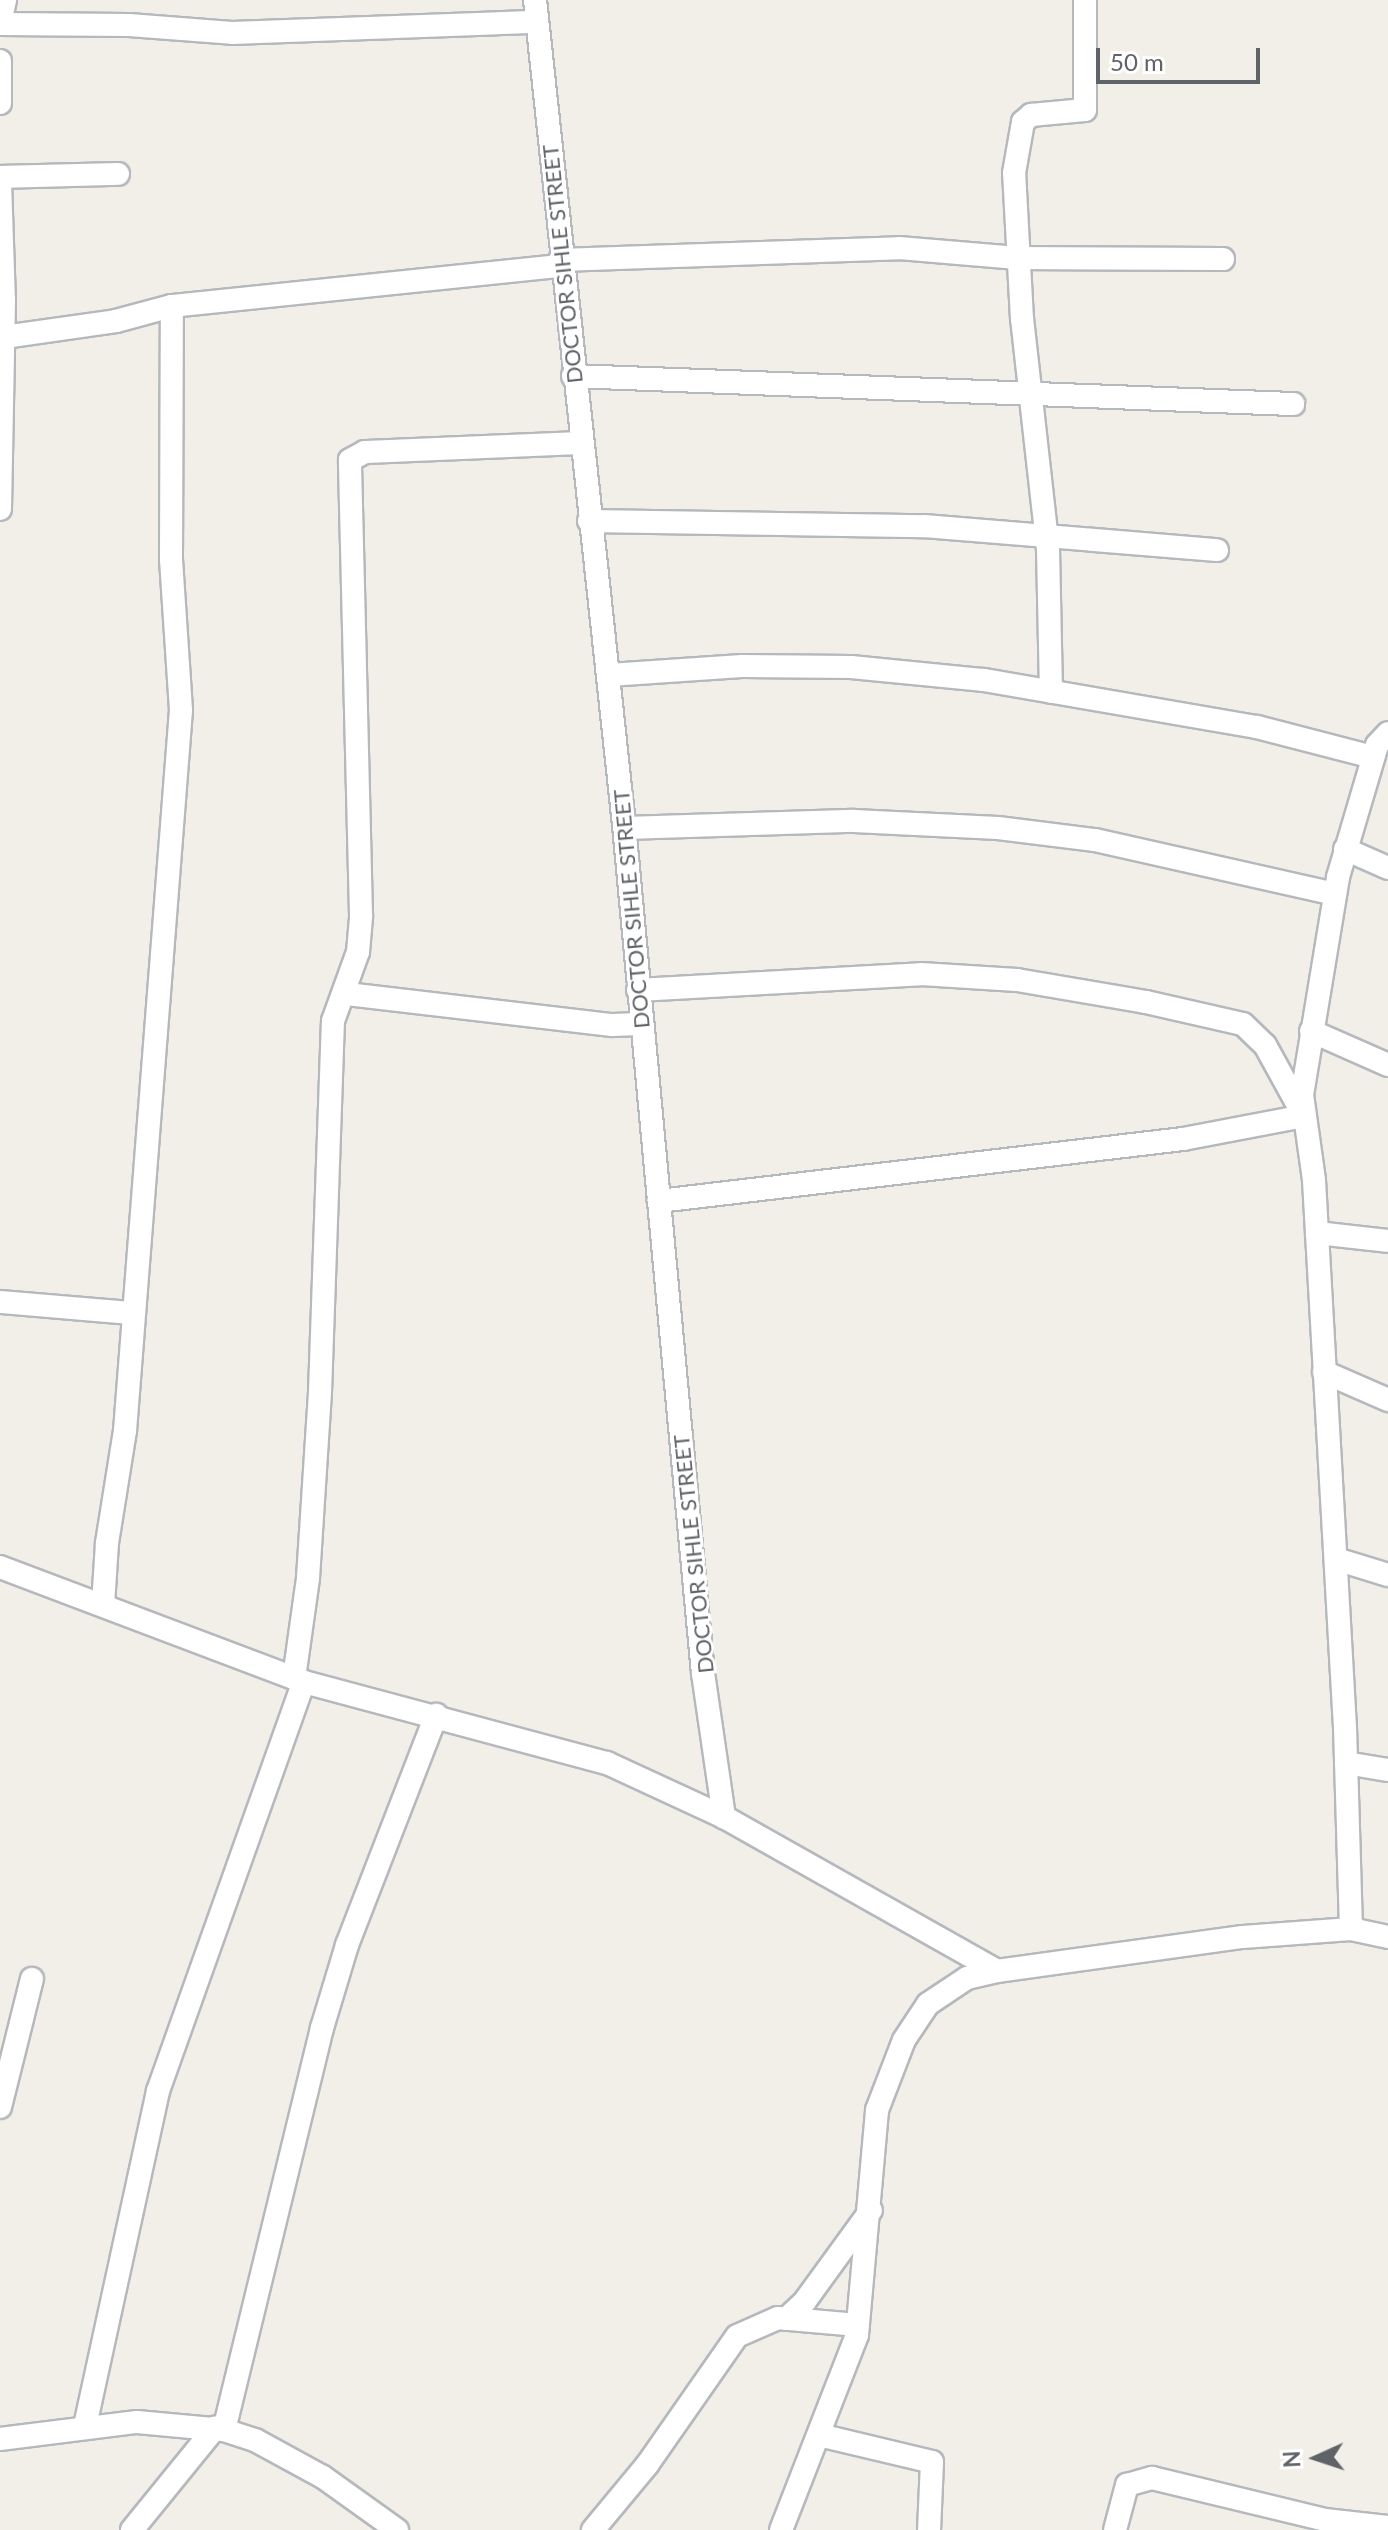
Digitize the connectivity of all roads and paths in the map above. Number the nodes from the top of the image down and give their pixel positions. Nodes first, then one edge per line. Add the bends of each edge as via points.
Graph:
1 (5, 0) edge
2 (1085, 0) edge
3 (536, 11) edge
4 (0, 23) edge
5 (0, 61) edge
6 (0, 103) edge
7 (118, 174) dead end
8 (0, 180) edge
9 (1018, 258) junction
10 (1223, 259) dead end
11 (561, 263) junction
12 (172, 306) junction
13 (4, 337) junction
14 (573, 376) junction
15 (1029, 394) junction
16 (1293, 404) dead end
17 (581, 443) junction
18 (0, 509) edge
19 (589, 521) junction
20 (1045, 533) junction
21 (1217, 550) dead end
22 (609, 675) junction
23 (1051, 692) junction
24 (1388, 733) edge
25 (1373, 757) junction
26 (625, 828) junction
27 (1345, 849) junction
28 (1388, 868) edge
29 (1335, 894) junction
30 (638, 990) junction
31 (347, 994) junction
32 (641, 1024) junction
33 (1311, 1031) junction
34 (1388, 1065) edge
35 (1304, 1116) junction
36 (659, 1201) junction
37 (1317, 1233) junction
38 (1388, 1241) edge
39 (0, 1302) edge
40 (132, 1313) junction
41 (1324, 1372) junction
42 (1388, 1400) edge
43 (1336, 1559) junction
44 (0, 1567) edge
45 (1388, 1575) edge
46 (103, 1605) junction
47 (299, 1680) junction
48 (436, 1715) junction
49 (1346, 1763) junction
50 (1388, 1770) edge
51 (724, 1817) junction
52 (1351, 1929) junction
53 (1388, 1937) edge
54 (997, 1971) junction
55 (32, 1979) dead end
56 (0, 2107) edge
57 (871, 2210) junction
58 (786, 2319) junction
59 (858, 2325) junction
60 (85, 2426) junction
61 (220, 2429) junction
62 (819, 2435) junction
63 (0, 2439) edge
64 (1388, 2527) edge
65 (132, 2530) edge
66 (397, 2530) edge
67 (593, 2530) edge
68 (781, 2530) edge
69 (929, 2530) edge
70 (1115, 2530) edge

1 - 4 street
2 - 9 street via 1085,110 1031,115 1023,122 1014,173
3 - 4 street via 232,33
3 - 11 street, DOCTOR SIHLE STREET
5 - 6 street
7 - 8 street
8 - 13 street
9 - 10 street
9 - 11 street via 873,248
9 - 15 street
11 - 12 street
11 - 14 street, DOCTOR SIHLE STREET
12 - 13 street via 116,321
12 - 40 street via 171,559 181,710 171,895
13 - 18 street
14 - 15 street
14 - 17 street, DOCTOR SIHLE STREET
15 - 16 street
15 - 20 street
17 - 19 street, DOCTOR SIHLE STREET
17 - 31 street via 365,452 350,460 361,915
19 - 20 street
19 - 22 street, DOCTOR SIHLE STREET
20 - 21 street
20 - 23 street
22 - 23 street via 742,666 851,667
22 - 26 street, DOCTOR SIHLE STREET
23 - 25 street via 1257,727
24 - 25 street
25 - 27 street
26 - 29 street via 854,821 998,828 1095,840
26 - 30 street, DOCTOR SIHLE STREET
27 - 28 street
27 - 29 street
29 - 33 street
30 - 32 street, DOCTOR SIHLE STREET
30 - 35 street via 921,974 1017,980 1146,1002 1243,1024 1265,1045
31 - 32 street
31 - 47 street via 333,1021 319,1406
32 - 36 street, DOCTOR SIHLE STREET
33 - 34 street
33 - 35 street
35 - 36 street via 1183,1139
35 - 37 street
36 - 51 street, DOCTOR SIHLE STREET via 703,1673
37 - 38 street
37 - 41 street
39 - 40 street
40 - 46 street via 125,1431
41 - 42 street
41 - 43 street
43 - 45 street
43 - 49 street
44 - 46 street
46 - 47 street
47 - 48 street
47 - 60 street via 158,2091
48 - 51 street via 607,1763
48 - 61 street via 347,1945
49 - 50 street
49 - 52 street
51 - 54 street
52 - 53 street
52 - 54 street via 1243,1937
54 - 57 street via 944,1989 904,2040 877,2110
55 - 56 street
57 - 58 street
57 - 59 street
58 - 59 street
58 - 67 street via 755,2324 727,2346 647,2465
59 - 62 street
60 - 61 street via 137,2422
60 - 63 street
61 - 65 street
61 - 66 street via 255,2440 323,2477
62 - 68 street
62 - 69 street via 932,2462
64 - 70 street via 1325,2520 1152,2478 1127,2485

